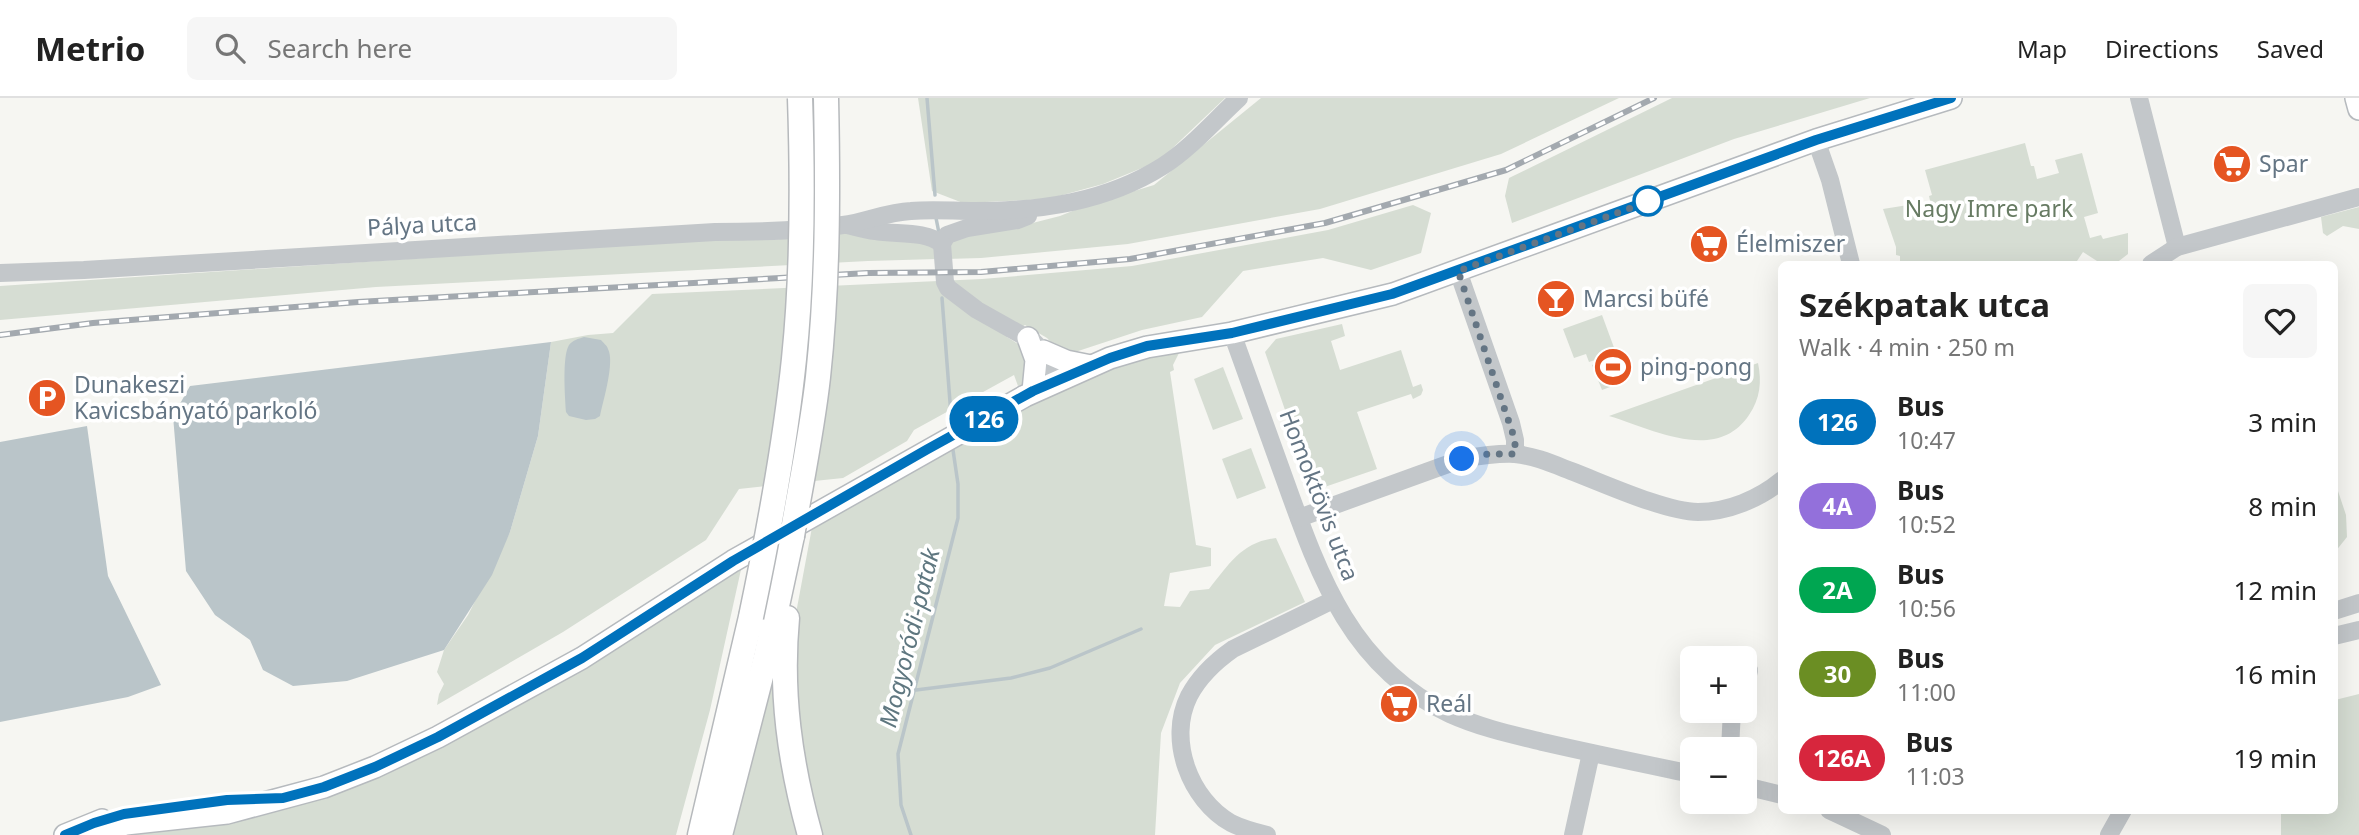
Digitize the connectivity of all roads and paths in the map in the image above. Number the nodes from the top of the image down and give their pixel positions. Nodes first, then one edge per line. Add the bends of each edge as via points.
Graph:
1 (800, 98) edge
2 (826, 98) edge
3 (1239, 98) edge
4 (1951, 98) edge
5 (2139, 98) edge
6 (2356, 98) edge
7 (2359, 109) edge
8 (1816, 140) junction
9 (2359, 197) edge
10 (1044, 208) junction
11 (846, 225) junction
12 (942, 244) junction
13 (2177, 247) junction
14 (1850, 261) edge
15 (2156, 261) edge
16 (1458, 271) junction
17 (0, 273) edge
18 (1232, 333) junction
19 (1036, 344) junction
20 (1091, 366) junction
21 (1059, 380) junction
22 (1033, 391) junction
23 (1515, 454) junction
24 (1778, 483) edge
25 (1298, 518) junction
26 (1333, 600) junction
27 (2359, 603) edge
28 (782, 610) junction
29 (2338, 610) edge
30 (2359, 630) edge
31 (2338, 635) edge
32 (722, 739) junction
33 (1591, 753) junction
34 (1680, 772) edge
35 (1757, 789) edge
36 (1778, 794) edge
37 (283, 798) junction
38 (1837, 814) edge
39 (2121, 814) edge
40 (65, 835) edge
41 (91, 835) edge
42 (690, 835) edge
43 (701, 835) edge
44 (720, 835) edge
45 (810, 835) edge
46 (1267, 835) edge
47 (1573, 835) edge
48 (1882, 835) edge
49 (2109, 835) edge

1 - 32 highway, bridge via 801,252 794,359 775,497
2 - 28 highway, bridge via 824,312 813,419
3 - 10 street via 1166,164 1142,178 1108,193
4 - 8 main road
5 - 13 street
6 - 7 main road
8 - 14 street
8 - 16 main road
9 - 13 street
10 - 11 street via 919,210
10 - 12 street via 1018,220 947,235
11 - 12 street via 923,236
11 - 17 street, Pálya utca
12 - 19 street via 948,288
13 - 15 street
16 - 18 main road via 1392,294
16 - 23 street via 1511,424
18 - 20 main road via 1147,346
18 - 25 street, Homoktövis utca
19 - 20 main road via 1066,361
19 - 21 street
19 - 22 main road
20 - 21 main road
21 - 22 main road
22 - 37 main road via 733,561 582,658 438,737 351,777
23 - 24 street via 1670,507 1698,512 1751,500
23 - 25 street via 1462,459
25 - 26 street, Homoktövis utca
26 - 33 street, Homoktövis utca via 1346,623 1388,672 1425,700 1468,721
26 - 46 street via 1219,659 1189,697 1182,721 1184,762 1202,796 1231,823
27 - 29 street
28 - 44 highway
28 - 45 highway via 787,723
30 - 31 street
32 - 42 highway
32 - 43 highway
33 - 34 street, Homoktövis utca
33 - 47 street
35 - 36 street
37 - 40 main road via 227,800 124,814
37 - 41 main road via 227,813 126,824
38 - 48 street
39 - 49 street

